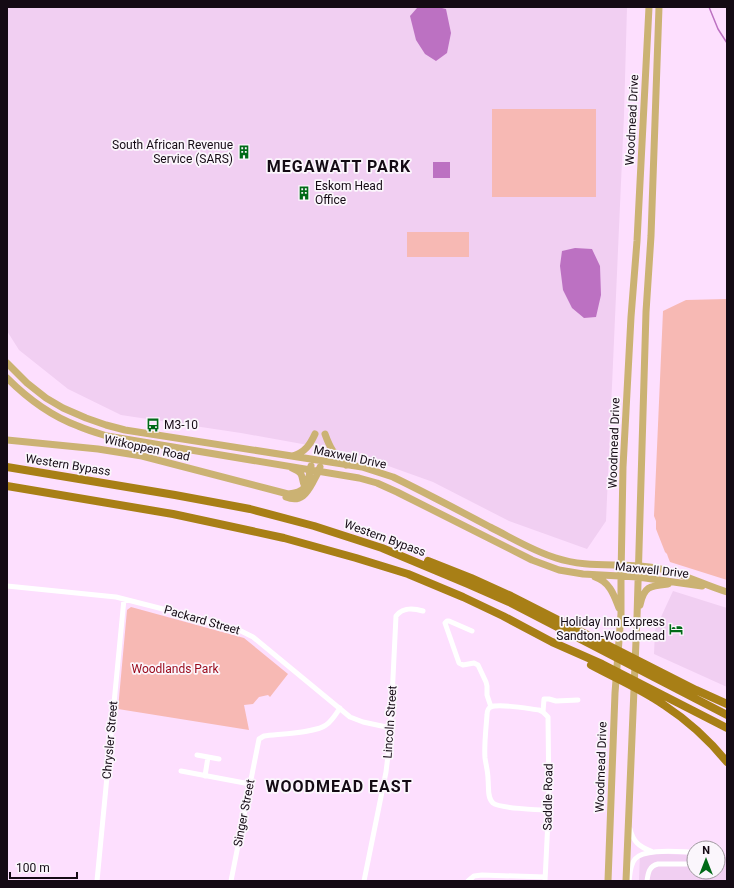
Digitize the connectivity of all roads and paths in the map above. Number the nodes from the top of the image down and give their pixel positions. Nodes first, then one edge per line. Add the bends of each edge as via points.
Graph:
1 (649, 7) edge
2 (659, 7) edge
3 (7, 363) edge
4 (7, 378) edge
5 (315, 434) dead end
6 (325, 434) dead end
7 (175, 437) junction
8 (7, 440) edge
9 (173, 448) junction
10 (291, 456) junction
11 (312, 460) junction
12 (322, 461) junction
13 (346, 465) junction
14 (288, 466) junction
15 (7, 467) edge
16 (310, 469) junction
17 (319, 471) junction
18 (7, 486) edge
19 (305, 487) junction
20 (279, 492) junction
21 (621, 565) junction
22 (638, 566) junction
23 (583, 574) junction
24 (621, 577) junction
25 (638, 577) junction
26 (676, 583) junction
27 (7, 586) edge
28 (712, 588) junction
29 (727, 592) edge
30 (124, 599) junction
31 (423, 611) dead end
32 (621, 614) junction
33 (637, 617) junction
34 (472, 631) dead end
35 (654, 673) junction
36 (652, 694) junction
37 (578, 700) dead end
38 (727, 704) edge
39 (491, 707) junction
40 (340, 708) junction
41 (544, 713) junction
42 (727, 715) edge
43 (391, 728) junction
44 (727, 728) edge
45 (197, 755) dead end
46 (208, 757) junction
47 (219, 759) dead end
48 (727, 762) edge
49 (181, 771) dead end
50 (205, 776) junction
51 (250, 784) junction
52 (548, 810) junction
53 (628, 823) junction
54 (652, 851) junction
55 (686, 852) edge
56 (686, 864) edge
57 (545, 879) edge
58 (97, 881) edge
59 (231, 881) edge
60 (364, 881) edge
61 (468, 881) edge
62 (608, 881) edge
63 (628, 881) edge
64 (647, 881) edge

1 - 21 main road, Woodmead Drive via 623,467
2 - 22 main road, Woodmead Drive
3 - 7 main road, Maxwell Drive via 27,383 63,408 125,430
4 - 9 main road, Maxwell Drive via 39,405 77,426 107,436
5 - 10 main road via 307,448
6 - 13 main road via 334,455
7 - 9 main road
7 - 10 main road, Maxwell Drive
8 - 20 main road, Witkoppen Road via 142,456
9 - 14 main road, Maxwell Drive
10 - 11 main road, Maxwell Drive
11 - 12 main road, Maxwell Drive
11 - 16 main road
12 - 13 main road, Maxwell Drive
12 - 17 main road, Witkoppen Road
13 - 21 main road, Maxwell Drive via 366,468 393,477 554,558 583,564
14 - 16 main road, Maxwell Drive
14 - 19 main road via 300,472
15 - 35 highway, Western Bypass via 250,509 314,526 382,548 468,584
16 - 17 main road, Maxwell Drive
16 - 19 main road
17 - 20 main road, Witkoppen Road via 310,489 302,497 289,498
17 - 23 main road, Maxwell Drive via 377,483 532,560 559,570
18 - 36 highway via 173,514 284,538 408,574 503,616
19 - 20 main road, Witkoppen Road via 293,494
21 - 22 main road, Maxwell Drive
21 - 24 main road, Woodmead Drive
22 - 25 main road, Woodmead Drive
22 - 28 main road, Maxwell Drive via 662,570
23 - 24 main road, Maxwell Drive
23 - 32 main road via 598,578 608,585
24 - 25 main road, Maxwell Drive
24 - 32 main road, Woodmead Drive
25 - 26 main road, Maxwell Drive
25 - 33 main road, Woodmead Drive
26 - 28 main road, Maxwell Drive
26 - 33 main road via 654,585 647,589 642,596
27 - 30 street, Packard Street
28 - 29 main road, Maxwell Drive
30 - 40 street, Packard Street via 246,633
30 - 58 street, Chrysler Street
31 - 43 street, Lincoln Street via 408,608 396,616
32 - 62 main road, Woodmead Drive via 615,693
33 - 53 main road, Woodmead Drive
34 - 39 street via 449,621 445,623 459,663 478,665 486,682
35 - 38 highway
35 - 42 highway, Western Bypass
36 - 44 highway
36 - 48 highway via 692,726
37 - 41 street via 544,699
39 - 41 street via 539,710
39 - 52 street via 487,715 485,757 491,801 498,806
40 - 43 street, Packard Street via 355,720
40 - 51 street, Singer Street via 325,727 264,736 259,739
41 - 52 street, Saddle Road via 548,717
43 - 60 street, Lincoln Street via 386,772
45 - 46 street
46 - 47 street
46 - 50 street
49 - 50 street
50 - 51 street
51 - 59 street, Singer Street
52 - 57 street, Saddle Road
53 - 54 street via 630,832 640,847
53 - 63 main road, Woodmead Drive
54 - 55 street
54 - 63 street via 634,860
56 - 64 street via 654,865 650,869
57 - 61 street via 482,875 474,876

